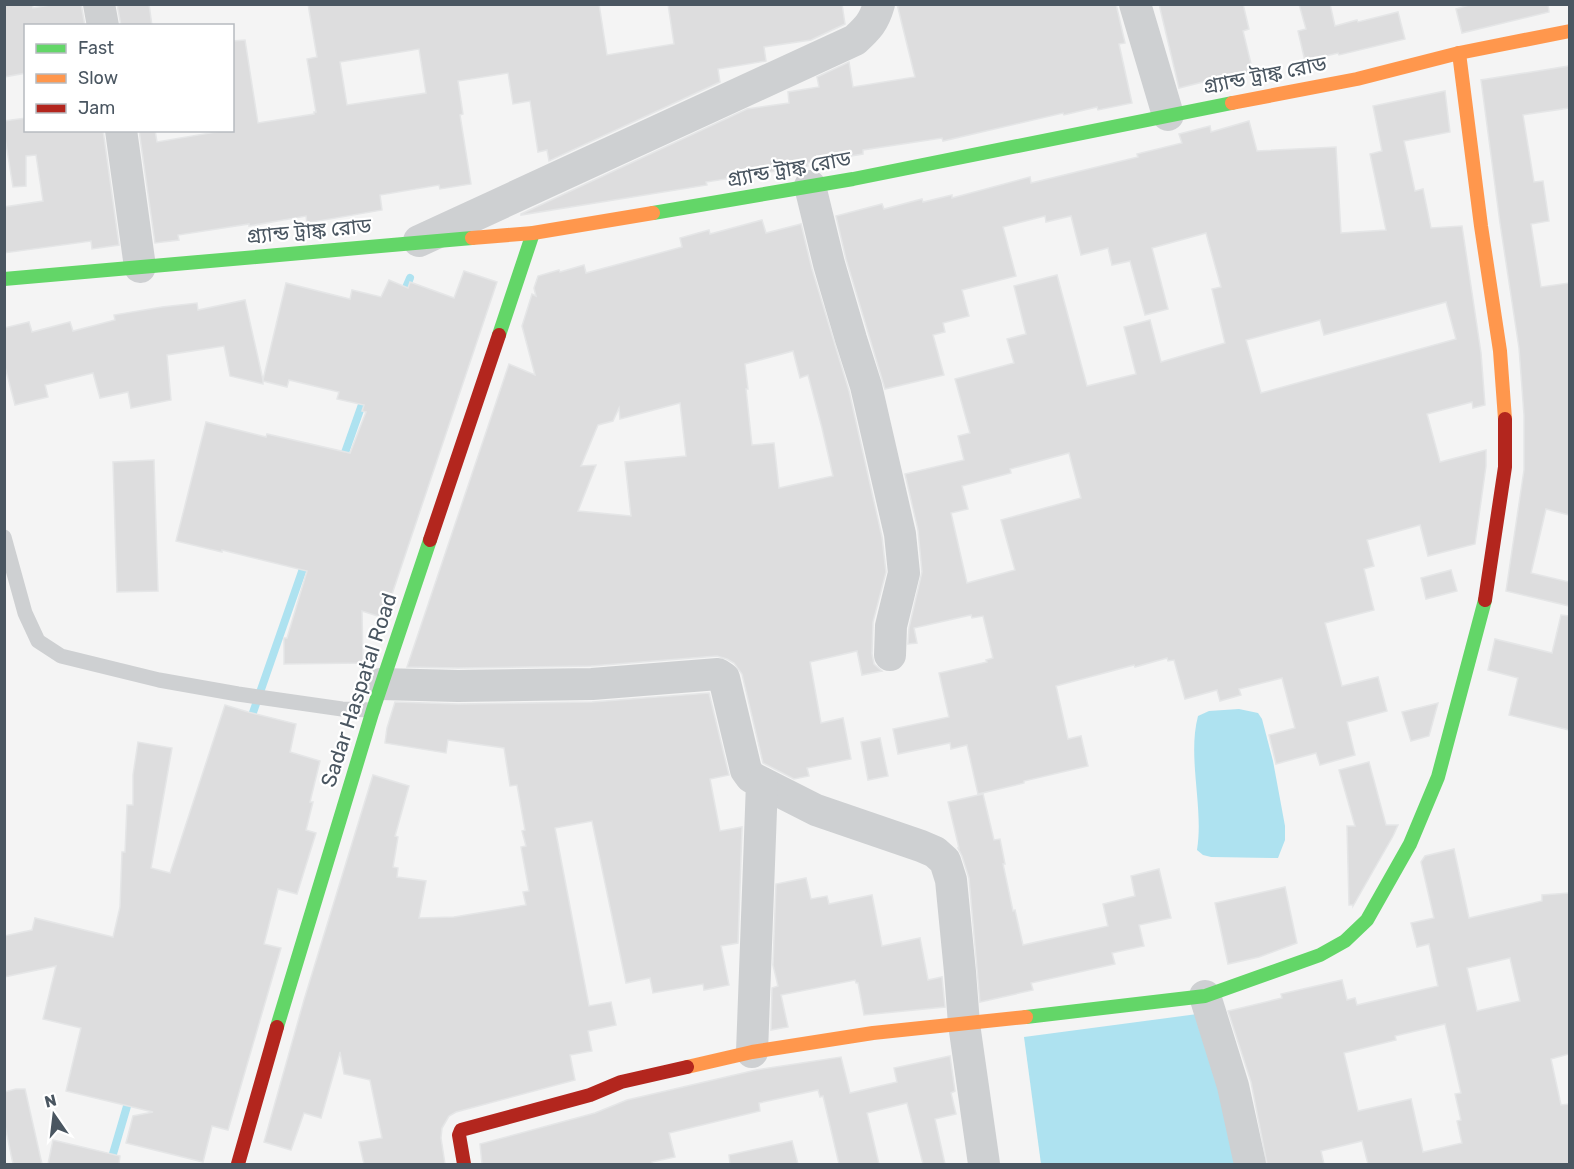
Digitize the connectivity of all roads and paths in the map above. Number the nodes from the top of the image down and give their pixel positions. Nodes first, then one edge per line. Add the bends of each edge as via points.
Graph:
1 (99, 4) edge
2 (879, 4) edge
3 (1135, 4) edge
4 (103, 24) edge
5 (1569, 31) edge
6 (1459, 52) junction
7 (1168, 115) junction
8 (121, 132) edge
9 (810, 186) junction
10 (532, 233) junction
11 (416, 243) junction
12 (140, 267) junction
13 (4, 279) edge
14 (4, 537) edge
15 (890, 655) dead end
16 (377, 697) junction
17 (762, 783) junction
18 (1205, 996) junction
19 (964, 1024) junction
20 (752, 1052) junction
21 (238, 1164) edge
22 (464, 1164) edge
23 (984, 1164) edge
24 (1250, 1164) edge

1 - 4 street
2 - 11 street via 870,26 855,40
3 - 7 street
5 - 6 main road, গ্র্যান্ড ট্রাঙ্ক রোড
6 - 7 main road, গ্র্যান্ড ট্রাঙ্ক রোড via 1357,79
6 - 18 main road via 1500,351 1505,467 1486,596 1438,777 1394,873 1367,920 1345,941 1320,955
7 - 9 main road, গ্র্যান্ড ট্রাঙ্ক রোড
8 - 12 street
9 - 10 main road, গ্র্যান্ড ট্রাঙ্ক রোড
9 - 15 street via 866,386 900,534 904,573 891,626
10 - 11 main road, গ্র্যান্ড ট্রাঙ্ক রোড
10 - 16 main road, Sadar Haspatal Road
11 - 12 main road, গ্র্যান্ড ট্রাঙ্ক রোড
12 - 13 main road, গ্র্যান্ড ট্রাঙ্ক রোড
14 - 16 lane via 25,613 38,641 61,656 159,680 342,709
16 - 17 street via 458,686 591,684 718,674 724,678 746,770
16 - 21 main road, Sadar Haspatal Road
17 - 19 street via 816,810 921,846 945,861 951,880
17 - 20 street
18 - 19 main road
18 - 24 street via 1233,1086
19 - 20 main road
19 - 23 street
20 - 22 main road via 621,1082 590,1095 461,1130

